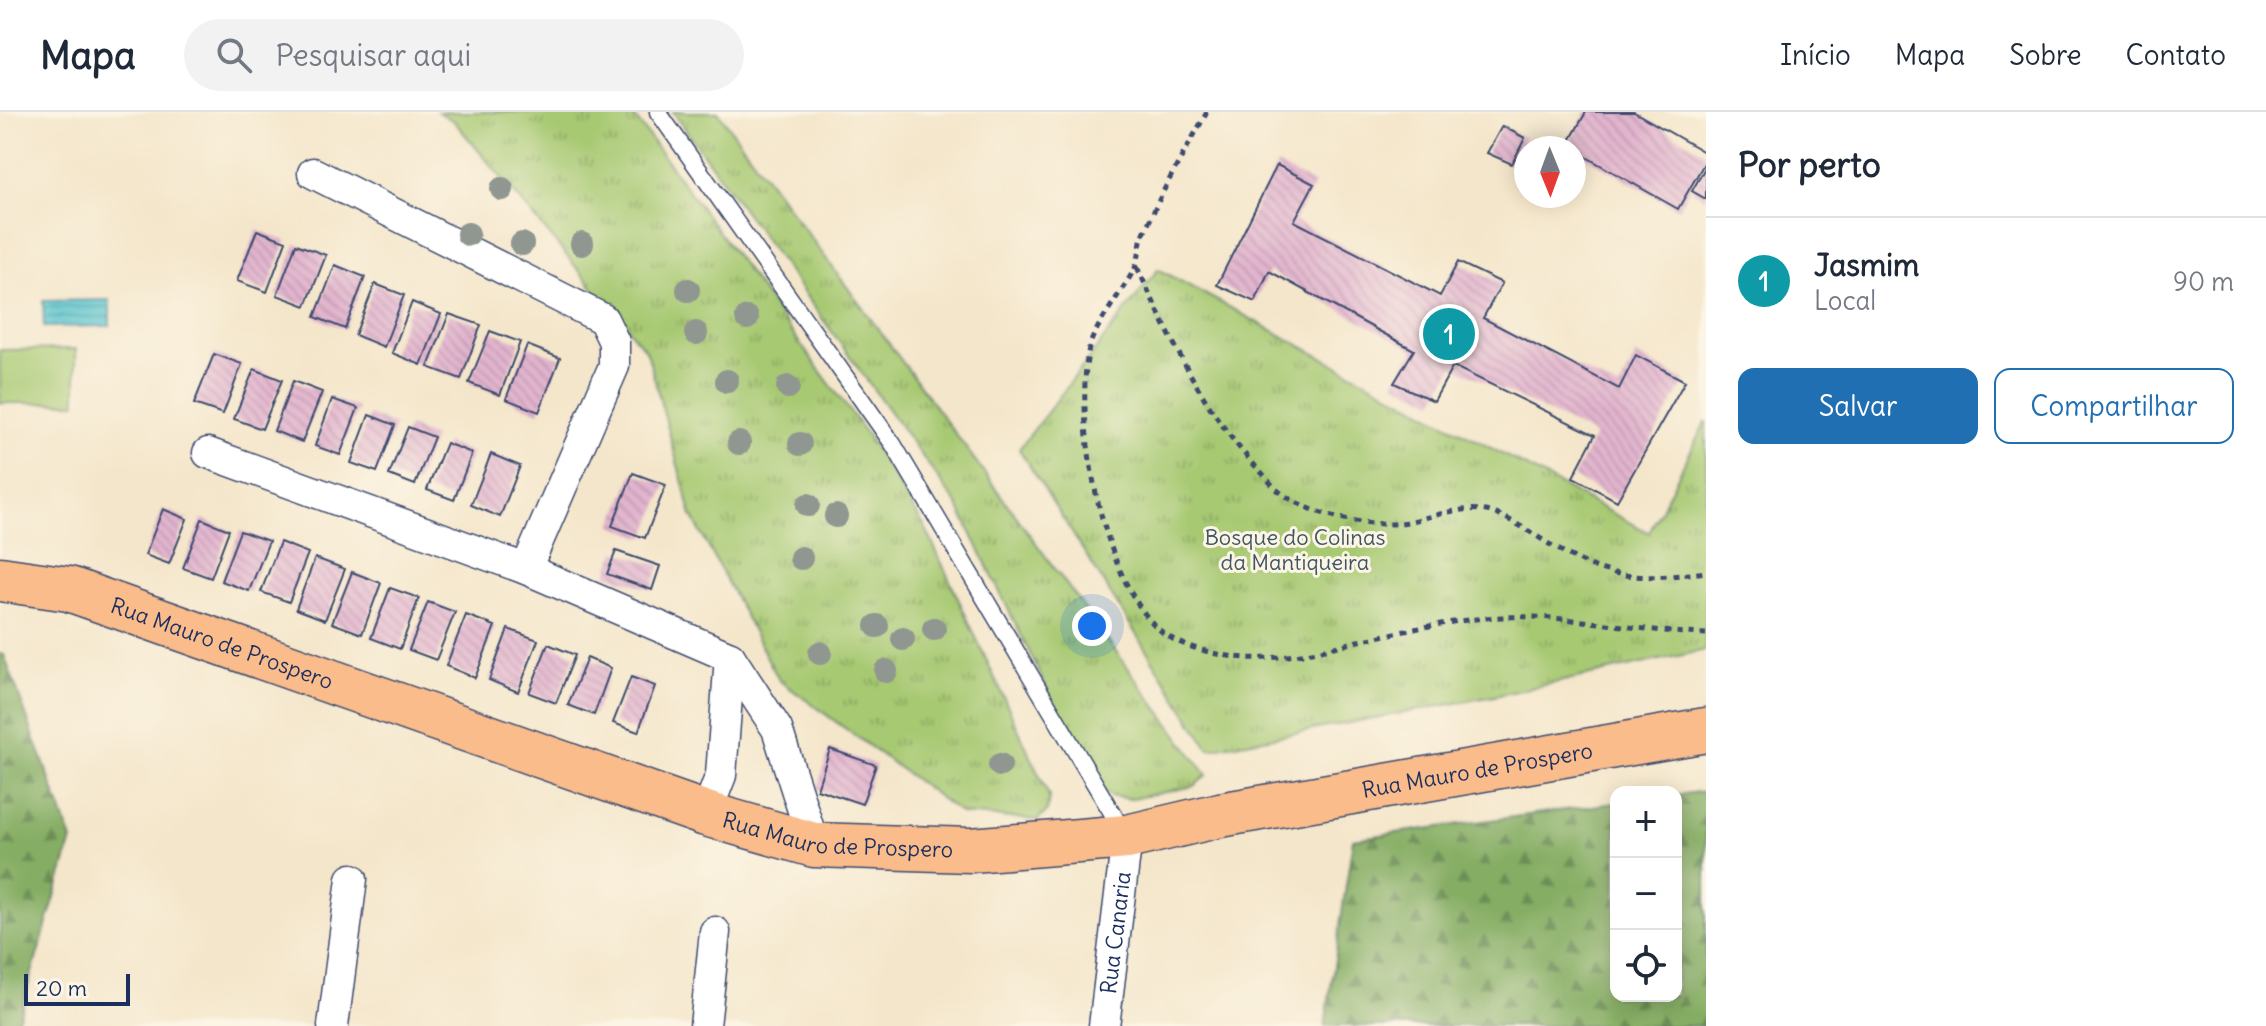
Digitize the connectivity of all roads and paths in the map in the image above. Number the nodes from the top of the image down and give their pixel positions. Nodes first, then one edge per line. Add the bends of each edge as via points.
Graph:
1 (658, 112) edge
2 (1207, 112) edge
3 (313, 173) dead end
4 (1137, 266) junction
5 (208, 453) dead end
6 (526, 569) junction
7 (1706, 572) edge
8 (0, 579) edge
9 (1706, 634) edge
10 (730, 657) junction
11 (1706, 730) edge
12 (706, 814) junction
13 (1127, 837) junction
14 (814, 845) junction
15 (352, 879) dead end
16 (715, 932) dead end
17 (333, 1026) edge
18 (705, 1026) edge
19 (1104, 1026) edge

1 - 13 lane via 893,444
2 - 4 path via 1154,210
3 - 6 street via 603,319 614,342 614,366
4 - 7 path via 1211,409 1250,462 1283,494 1317,511 1386,524 1458,510 1488,511 1599,569 1658,578
4 - 9 path via 1089,344 1084,376 1087,448 1107,537 1123,580 1142,612 1167,636 1245,658 1292,657 1442,624 1501,617
5 - 6 street
6 - 10 street
8 - 12 main road, Rua Mauro de Prospero via 69,589
10 - 12 street via 721,775
10 - 14 street via 777,729
11 - 13 main road, Rua Mauro de Prospero via 1220,815
12 - 14 main road, Rua Mauro de Prospero
13 - 14 main road, Rua Mauro de Prospero via 971,850
13 - 19 street, Rua Canaria
15 - 17 street
16 - 18 street

